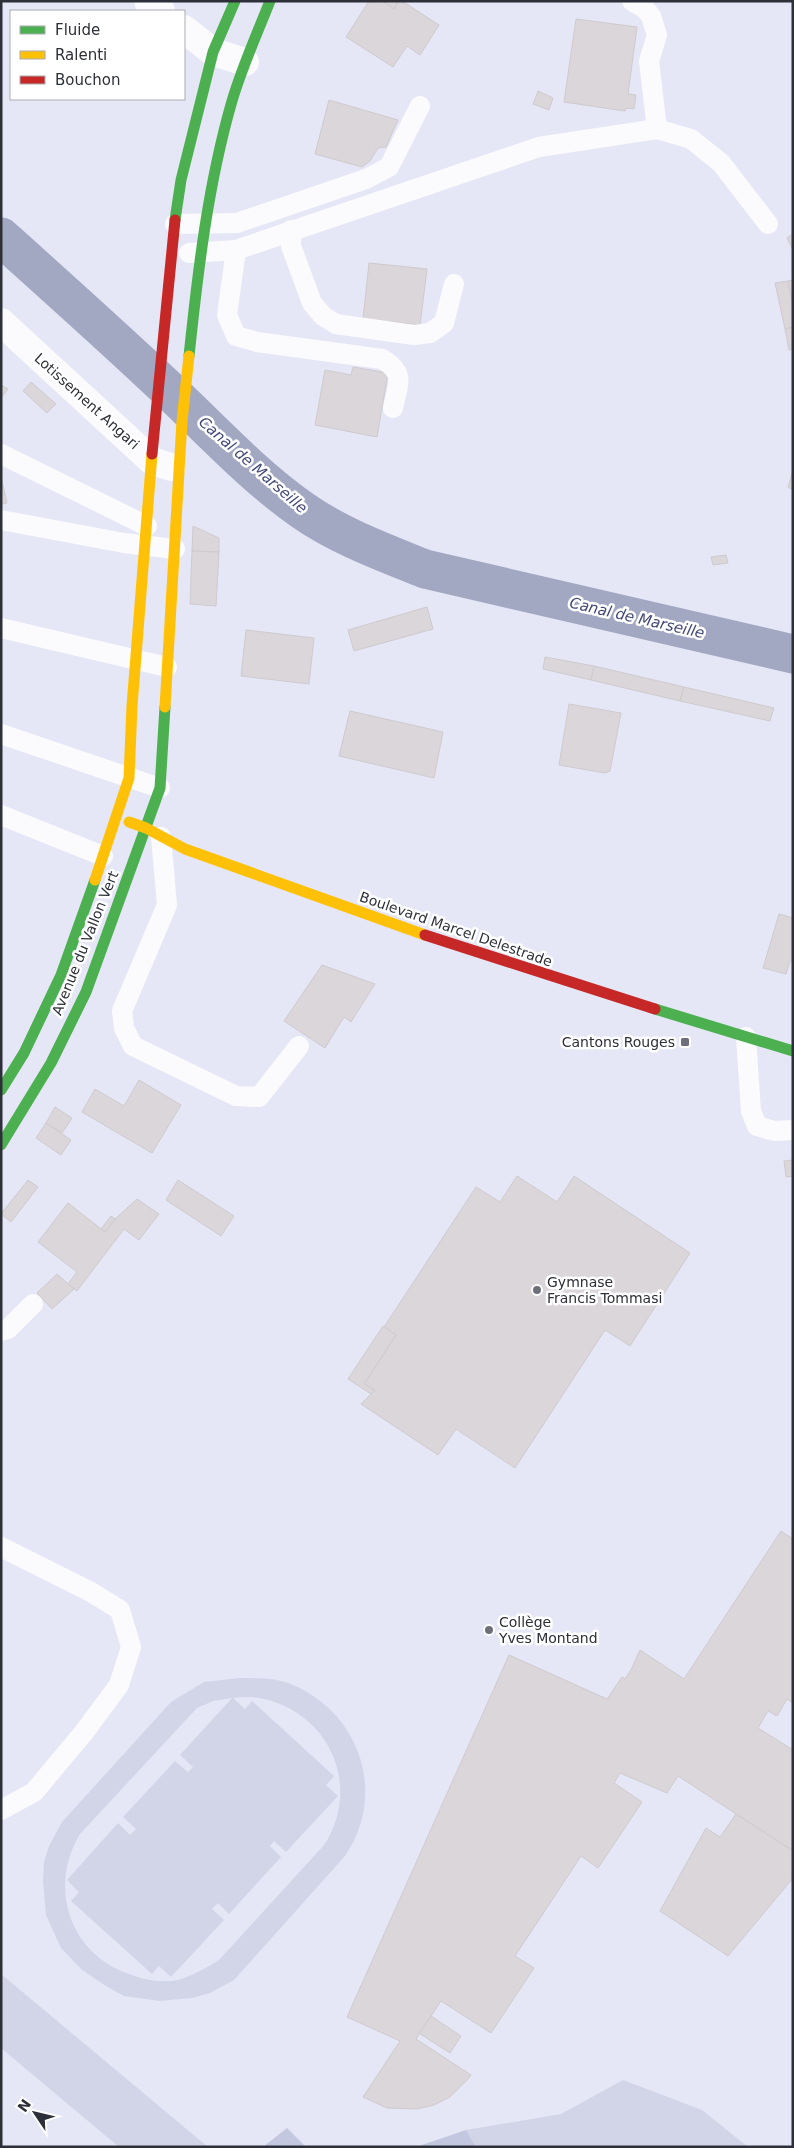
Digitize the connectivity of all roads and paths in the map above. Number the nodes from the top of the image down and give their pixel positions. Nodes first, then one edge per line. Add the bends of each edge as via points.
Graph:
1 (148, 1) edge
2 (235, 1) edge
3 (270, 1) edge
4 (632, 1) edge
5 (160, 10) edge
6 (185, 30) edge
7 (213, 52) junction
8 (245, 62) junction
9 (420, 106) dead end
10 (657, 129) junction
11 (174, 224) junction
12 (204, 224) junction
13 (768, 224) dead end
14 (291, 230) junction
15 (236, 250) junction
16 (172, 251) junction
17 (200, 254) junction
18 (454, 284) dead end
19 (1, 322) edge
20 (392, 408) dead end
21 (1, 454) edge
22 (152, 461) junction
23 (179, 470) junction
24 (1, 520) edge
25 (147, 526) junction
26 (145, 546) junction
27 (175, 549) junction
28 (1, 628) edge
29 (136, 660) junction
30 (167, 667) junction
31 (1, 734) edge
32 (128, 778) junction
33 (160, 788) junction
34 (1, 815) edge
35 (117, 818) junction
36 (154, 832) junction
37 (103, 856) junction
38 (746, 1037) junction
39 (299, 1046) dead end
40 (793, 1051) edge
41 (1, 1090) edge
42 (6, 1127) edge
43 (793, 1130) edge
44 (34, 1304) dead end
45 (1, 1331) edge
46 (1, 1547) edge
47 (1, 1810) edge

1 - 5 street
2 - 7 main road, Avenue du Vallon Vert
3 - 8 main road, Avenue du Vallon Vert
4 - 10 lane via 651,16 657,35 649,61
6 - 7 street
7 - 8 street
7 - 11 main road, Avenue du Vallon Vert via 181,180
8 - 12 main road, Avenue du Vallon Vert via 232,101
9 - 12 lane via 389,167 366,179 237,223
10 - 13 lane via 691,139 721,163
10 - 14 lane via 538,147
11 - 12 lane
11 - 16 main road, Avenue du Vallon Vert
12 - 17 main road, Avenue du Vallon Vert
14 - 15 lane
14 - 18 lane via 291,246 312,303 323,316 336,324 414,335 430,333 444,323
15 - 17 lane
15 - 20 lane via 227,315 236,336 258,342 382,359 394,366 399,378
16 - 17 lane
16 - 22 main road, Avenue du Vallon Vert
17 - 23 main road, Avenue du Vallon Vert via 188,350
19 - 22 street, Lotissement Angari
21 - 25 lane
22 - 23 street, Lotissement Angari
22 - 25 main road, Avenue du Vallon Vert
23 - 27 main road, Avenue du Vallon Vert
24 - 26 lane
25 - 26 main road, Avenue du Vallon Vert
26 - 27 lane
26 - 29 main road, Avenue du Vallon Vert
27 - 30 main road, Avenue du Vallon Vert
28 - 29 lane
29 - 30 lane
29 - 32 main road, Avenue du Vallon Vert
30 - 33 main road, Avenue du Vallon Vert
31 - 32 lane
32 - 33 lane
32 - 35 main road, Avenue du Vallon Vert
33 - 36 main road, Avenue du Vallon Vert
34 - 37 lane
35 - 36 main road, Boulevard Marcel Delestrade
35 - 37 main road, Avenue du Vallon Vert
36 - 38 main road, Boulevard Marcel Delestrade via 185,849 447,943
36 - 39 lane via 167,905 122,1011 124,1028 133,1046 236,1096 259,1097
36 - 42 main road, Avenue du Vallon Vert via 86,992 50,1063
37 - 41 main road, Avenue du Vallon Vert via 60,975 24,1053
38 - 40 main road, Boulevard Marcel Delestrade
38 - 43 lane via 751,1111 757,1126 774,1131
44 - 45 lane via 8,1329
46 - 47 lane via 84,1588 120,1610 131,1647 119,1685 85,1732 34,1792

